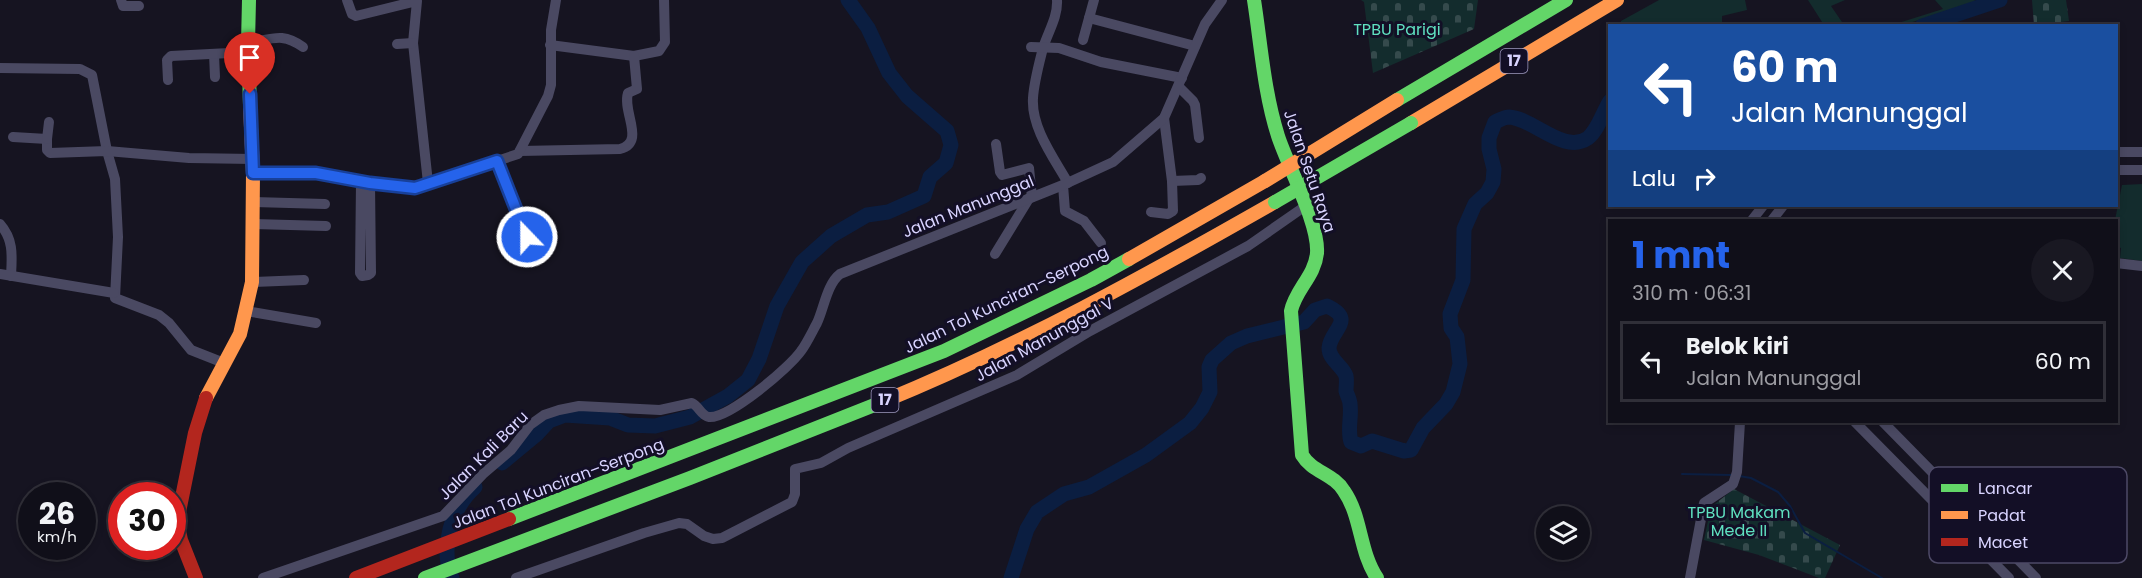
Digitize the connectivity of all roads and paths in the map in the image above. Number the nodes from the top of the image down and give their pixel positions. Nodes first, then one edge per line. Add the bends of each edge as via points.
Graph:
1 (121, 0) edge
2 (249, 0) edge
3 (255, 0) edge
4 (347, 0) edge
5 (556, 0) edge
6 (664, 0) edge
7 (1058, 0) edge
8 (1094, 0) edge
9 (1222, 0) edge
10 (1254, 0) edge
11 (1566, 0) edge
12 (1617, 0) edge
13 (417, 1) edge
14 (139, 6) dead end
15 (1089, 18) junction
16 (1083, 40) dead end
17 (413, 43) junction
18 (397, 44) dead end
19 (550, 45) junction
20 (1196, 46) junction
21 (248, 47) junction
22 (303, 47) dead end
23 (1031, 47) dead end
24 (1043, 47) junction
25 (214, 54) junction
26 (634, 56) junction
27 (0, 68) edge
28 (215, 77) dead end
29 (168, 80) dead end
30 (1180, 82) junction
31 (1164, 118) junction
32 (49, 122) dead end
33 (13, 137) dead end
34 (1199, 138) dead end
35 (47, 139) junction
36 (996, 144) dead end
37 (107, 151) junction
38 (520, 151) junction
39 (2118, 152) edge
40 (2142, 152) edge
41 (497, 161) junction
42 (253, 166) junction
43 (2118, 170) edge
44 (2142, 170) edge
45 (1201, 178) dead end
46 (1172, 181) junction
47 (366, 182) junction
48 (428, 183) junction
49 (1065, 184) junction
50 (1031, 197) junction
51 (253, 202) junction
52 (325, 204) dead end
53 (1304, 207) junction
54 (1762, 207) edge
55 (1782, 207) edge
56 (1151, 212) dead end
57 (1753, 219) edge
58 (1773, 219) edge
59 (0, 224) edge
60 (253, 225) junction
61 (326, 226) dead end
62 (527, 237) dead end
63 (1101, 243) dead end
64 (995, 254) dead end
65 (2118, 263) edge
66 (2142, 266) edge
67 (6, 275) edge
68 (303, 280) dead end
69 (252, 282) junction
70 (114, 293) junction
71 (246, 310) junction
72 (316, 323) dead end
73 (224, 363) junction
74 (696, 405) joint
75 (1740, 423) edge
76 (1856, 423) edge
77 (1884, 423) edge
78 (1929, 469) edge
79 (1929, 497) edge
80 (1994, 563) edge
81 (2021, 563) edge
82 (196, 578) edge
83 (263, 578) edge
84 (356, 578) edge
85 (425, 578) edge
86 (516, 578) edge
87 (1377, 578) edge
88 (1690, 578) edge
89 (2009, 578) edge
90 (2036, 578) edge

1 - 14 street via 123,6
2 - 3 street
2 - 21 main road
4 - 13 street via 356,16
5 - 19 street
6 - 26 street via 663,47 651,54
7 - 24 street
8 - 15 street
9 - 20 street, Jalan Manunggal
10 - 53 main road, Jalan Setu Raya via 1271,111
11 - 84 main road, Jalan Tol Kunciran–Serpong / 17, bridge via 1265,181 1091,279 944,351
12 - 85 main road, 17, bridge via 1101,301 954,372
13 - 17 street
15 - 16 street
15 - 20 street
17 - 18 street
17 - 48 street
19 - 26 street
19 - 38 street via 548,96
20 - 30 street, Jalan Manunggal
21 - 22 street via 284,37
21 - 25 street
21 - 42 main road
23 - 24 street
24 - 30 street
24 - 49 street via 1033,100 1035,117
25 - 28 street
25 - 29 street via 168,57
26 - 38 street via 637,89 626,96 632,131 626,148
27 - 37 street via 80,69 92,75
30 - 31 street, Jalan Manunggal
30 - 34 street via 1195,105
31 - 46 street
31 - 49 street, Jalan Manunggal via 1113,162
32 - 35 street
33 - 35 street
35 - 37 street via 50,153
36 - 50 street via 1000,174 1029,168
37 - 42 street
37 - 70 street via 117,205
38 - 41 street via 512,158
39 - 40 street
41 - 48 street
41 - 62 street
42 - 47 street
42 - 51 main road
43 - 44 street
45 - 46 street
46 - 56 street via 1173,212
47 - 47 street via 371,273 362,276 360,273
47 - 48 street via 415,188
49 - 50 street, Jalan Manunggal
49 - 63 street via 1065,211 1084,221
50 - 64 street
50 - 74 street, Jalan Manunggal via 840,274 818,322 793,361 741,404 714,417 705,416
51 - 52 street
51 - 60 main road
53 - 86 street, Jalan Manunggal V via 1248,246 1017,375 821,463 795,469 792,502 730,535 713,539 679,523
53 - 87 main road, Jalan Setu Raya via 1318,251 1312,276 1295,298 1291,311 1302,454 1309,465 1339,483 1346,493 1367,561
54 - 57 street
55 - 58 street
59 - 67 street via 13,248
60 - 61 street
60 - 69 main road
65 - 66 street
67 - 70 street
68 - 69 street
69 - 71 main road
70 - 73 street via 119,301 159,315 191,350
71 - 72 street
71 - 73 main road via 240,334
73 - 82 main road via 209,390 195,433 177,522
74 - 83 street, Jalan Kali Baru via 687,403 660,410 579,406 544,415 443,516
75 - 88 street via 1736,475 1728,489 1704,503
76 - 79 street
77 - 78 street
80 - 89 street
81 - 90 street

